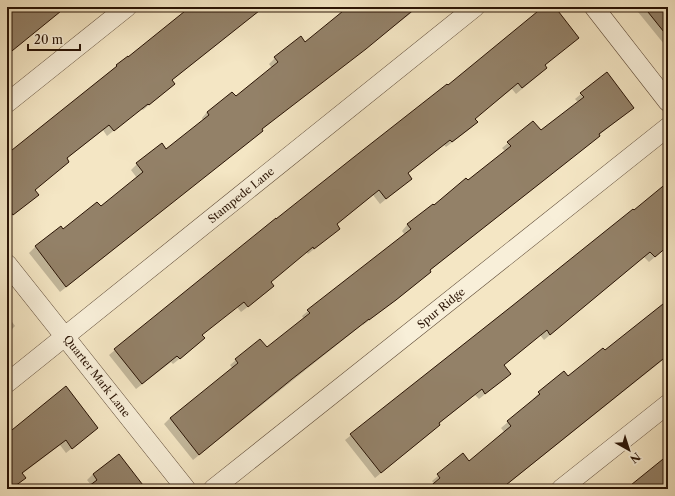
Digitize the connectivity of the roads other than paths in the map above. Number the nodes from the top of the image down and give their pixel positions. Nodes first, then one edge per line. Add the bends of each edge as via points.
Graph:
1 (127, 7) edge
2 (475, 7) edge
3 (594, 7) edge
4 (668, 102) edge
5 (7, 103) edge
6 (668, 127) edge
7 (7, 264) edge
8 (66, 337) junction
9 (7, 383) edge
10 (668, 404) edge
11 (186, 489) edge
12 (213, 489) edge
13 (561, 489) edge

1 - 5 street
2 - 8 street, Stampede Lane
3 - 4 street
6 - 12 street, Spur Ridge
7 - 8 street, Quarter Mark Lane
8 - 9 street, Stampede Lane
8 - 11 street, Quarter Mark Lane
10 - 13 street

